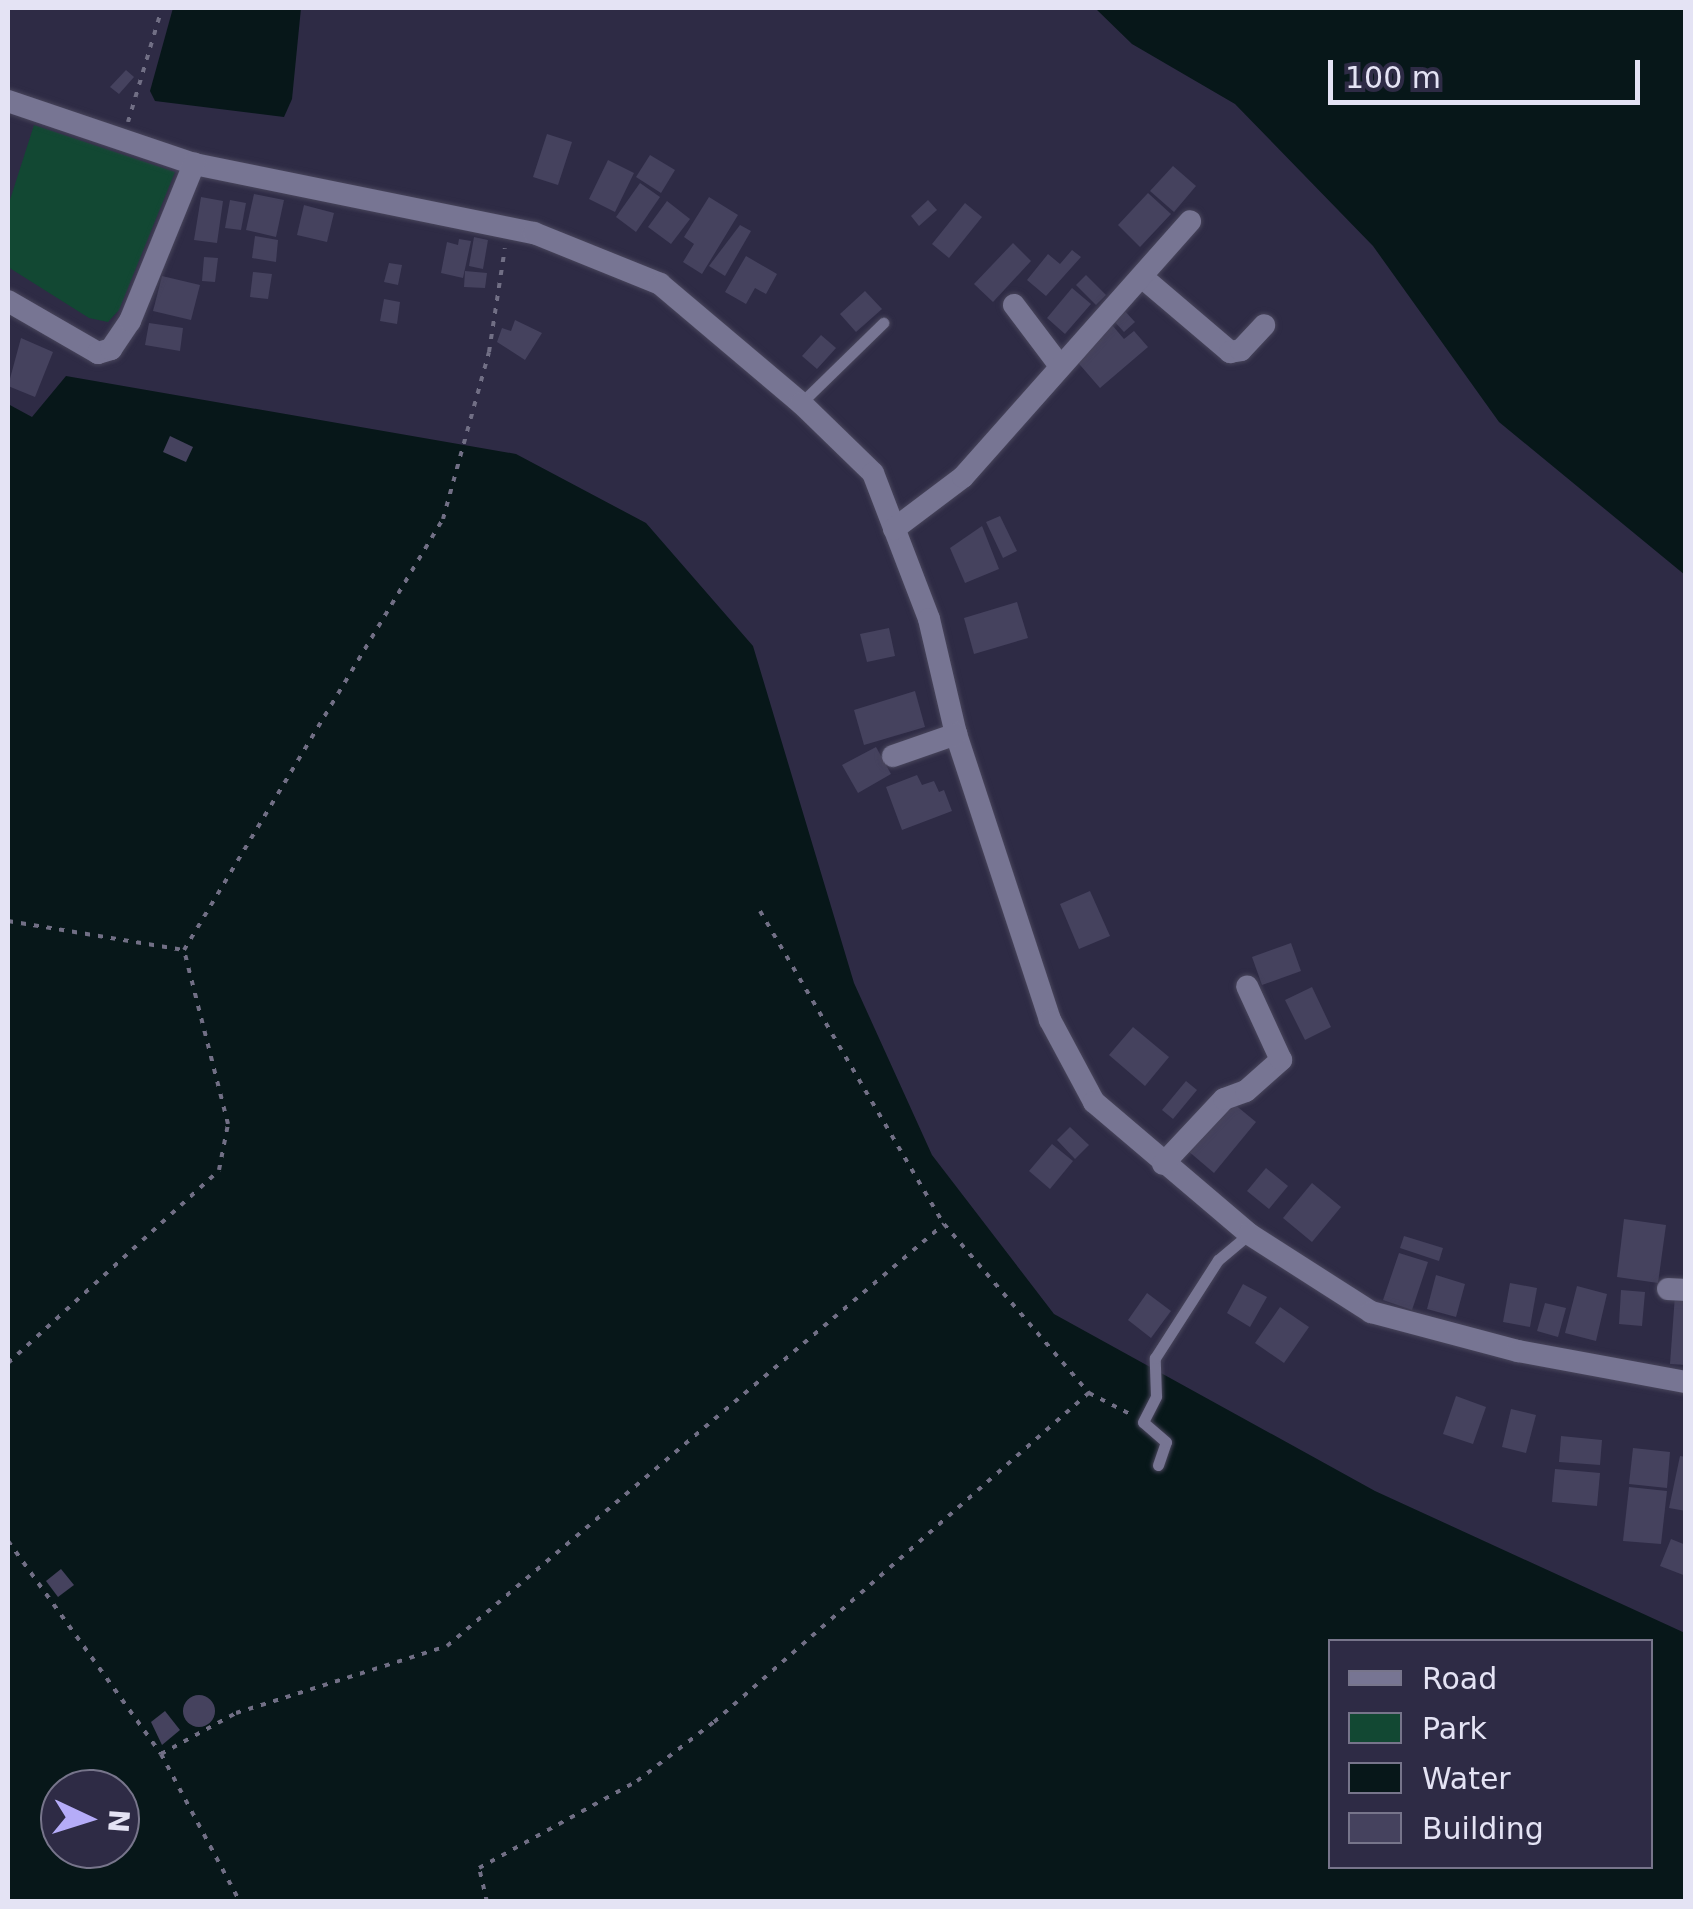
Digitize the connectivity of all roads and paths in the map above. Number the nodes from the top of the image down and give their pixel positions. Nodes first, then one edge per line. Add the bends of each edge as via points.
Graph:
1 (162, 8) edge
2 (8, 102) edge
3 (123, 140) junction
4 (194, 164) junction
5 (1190, 221) dead end
6 (508, 229) junction
7 (1142, 277) junction
8 (8, 300) edge
9 (1014, 305) dead end
10 (883, 322) dead end
11 (1264, 324) dead end
12 (1060, 366) junction
13 (801, 403) junction
14 (894, 530) junction
15 (956, 734) junction
16 (894, 756) dead end
17 (760, 911) dead end
18 (8, 921) edge
19 (184, 950) junction
20 (1247, 986) dead end
21 (1163, 1164) junction
22 (944, 1224) junction
23 (1249, 1234) junction
24 (8, 1363) edge
25 (1686, 1382) edge
26 (1089, 1393) junction
27 (1143, 1422) junction
28 (1158, 1466) dead end
29 (8, 1541) edge
30 (162, 1754) junction
31 (240, 1902) edge
32 (487, 1902) edge

1 - 3 path
2 - 3 street
3 - 4 street
4 - 6 street
4 - 8 street via 130,321 111,349 98,353
5 - 7 street
6 - 13 street via 578,246 660,284
6 - 19 path via 489,352 443,519
7 - 11 street via 1230,352 1241,350
7 - 12 street
9 - 12 street
10 - 13 lane
12 - 14 street via 963,477
13 - 14 street via 872,473
14 - 15 street via 929,619
15 - 16 street
15 - 21 street via 1065,1057 1094,1102
17 - 22 path
18 - 19 path
19 - 24 path via 228,1124 218,1170
20 - 21 street via 1281,1060 1246,1092 1224,1099
21 - 23 street
22 - 26 path
22 - 30 path via 447,1646 236,1713
23 - 25 street via 1370,1312 1518,1351
23 - 27 lane via 1218,1260 1162,1343 1155,1358 1156,1396
26 - 27 path
26 - 32 path via 714,1722 637,1781 479,1868
27 - 28 lane via 1166,1442
29 - 30 path
30 - 31 path

